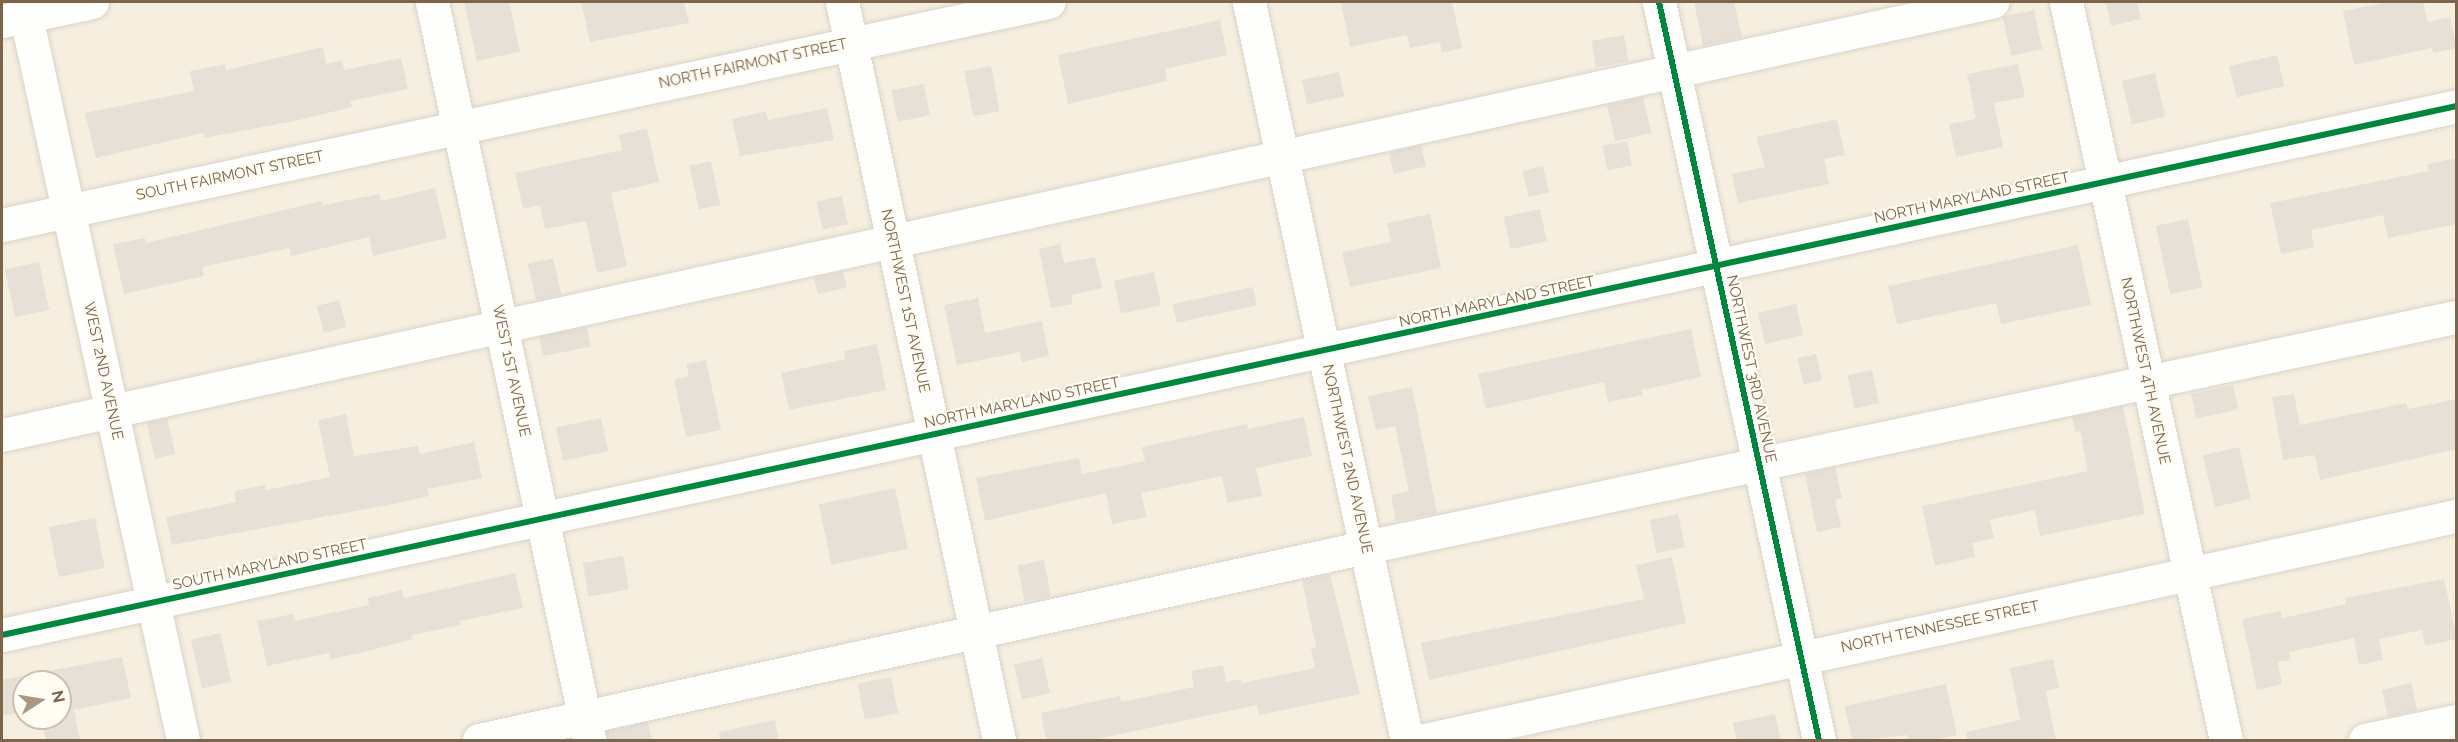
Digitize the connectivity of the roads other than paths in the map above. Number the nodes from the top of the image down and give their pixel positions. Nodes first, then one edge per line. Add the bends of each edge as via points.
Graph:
1 (92, 2) edge
2 (432, 2) edge
3 (842, 2) edge
4 (1048, 2) edge
5 (1249, 2) edge
6 (1659, 2) edge
7 (1992, 2) edge
8 (2066, 2) edge
9 (17, 13) edge
10 (851, 43) junction
11 (1674, 69) junction
12 (2457, 106) edge
13 (458, 126) junction
14 (1282, 156) junction
15 (2104, 182) junction
16 (68, 210) junction
17 (2, 225) edge
18 (892, 239) junction
19 (1717, 267) junction
20 (2457, 317) edge
21 (501, 328) junction
22 (1324, 351) junction
23 (2148, 382) junction
24 (112, 411) junction
25 (933, 434) junction
26 (2, 435) edge
27 (1759, 463) junction
28 (2457, 516) edge
29 (543, 519) junction
30 (1366, 547) junction
31 (2190, 572) junction
32 (153, 602) junction
33 (976, 633) junction
34 (2, 635) edge
35 (1800, 658) junction
36 (2457, 721) edge
37 (587, 729) edge
38 (183, 741) edge
39 (478, 741) edge
40 (999, 741) edge
41 (1407, 741) edge
42 (1424, 741) edge
43 (1819, 741) edge
44 (2226, 741) edge
45 (2365, 741) edge

1 - 9 street
2 - 13 street, WEST 1ST AVENUE
3 - 10 street, NORTHWEST 1ST AVENUE
4 - 10 street, NORTH FAIRMONT STREET
5 - 14 street, NORTHWEST 2ND AVENUE
6 - 11 street, NORTHWEST 3RD AVENUE
7 - 11 street
8 - 15 street, NORTHWEST 4TH AVENUE
9 - 16 street, WEST 2ND AVENUE
10 - 13 street, NORTH FAIRMONT STREET
10 - 18 street, NORTHWEST 1ST AVENUE
11 - 14 street
11 - 19 street, NORTHWEST 3RD AVENUE
12 - 15 street, NORTH MARYLAND STREET
13 - 16 street, SOUTH FAIRMONT STREET
13 - 21 street, WEST 1ST AVENUE
14 - 18 street
14 - 22 street, NORTHWEST 2ND AVENUE
15 - 19 street, NORTH MARYLAND STREET
15 - 23 street, NORTHWEST 4TH AVENUE
16 - 17 street, SOUTH FAIRMONT STREET
16 - 24 street, WEST 2ND AVENUE
18 - 21 street
18 - 25 street, NORTHWEST 1ST AVENUE
19 - 22 street, NORTH MARYLAND STREET
19 - 27 street, NORTHWEST 3RD AVENUE
20 - 23 street
21 - 24 street
21 - 29 street, WEST 1ST AVENUE
22 - 25 street, NORTH MARYLAND STREET
22 - 30 street, NORTHWEST 2ND AVENUE
23 - 27 street
23 - 31 street, NORTHWEST 4TH AVENUE
24 - 26 street
24 - 32 street, WEST 2ND AVENUE
25 - 29 street, NORTH MARYLAND STREET
25 - 33 street, NORTHWEST 1ST AVENUE
27 - 30 street
27 - 35 street, NORTHWEST 3RD AVENUE
28 - 31 street, NORTH TENNESSEE STREET
29 - 32 street, SOUTH MARYLAND STREET
29 - 37 street, WEST 1ST AVENUE
30 - 33 street
30 - 41 street, NORTHWEST 2ND AVENUE
31 - 35 street, NORTH TENNESSEE STREET
31 - 44 street, NORTHWEST 4TH AVENUE
32 - 34 street, SOUTH MARYLAND STREET
32 - 38 street, WEST 2ND AVENUE
33 - 37 street
33 - 40 street, NORTHWEST 1ST AVENUE
35 - 42 street, NORTH TENNESSEE STREET
35 - 43 street, NORTHWEST 3RD AVENUE
36 - 45 street
37 - 39 street

